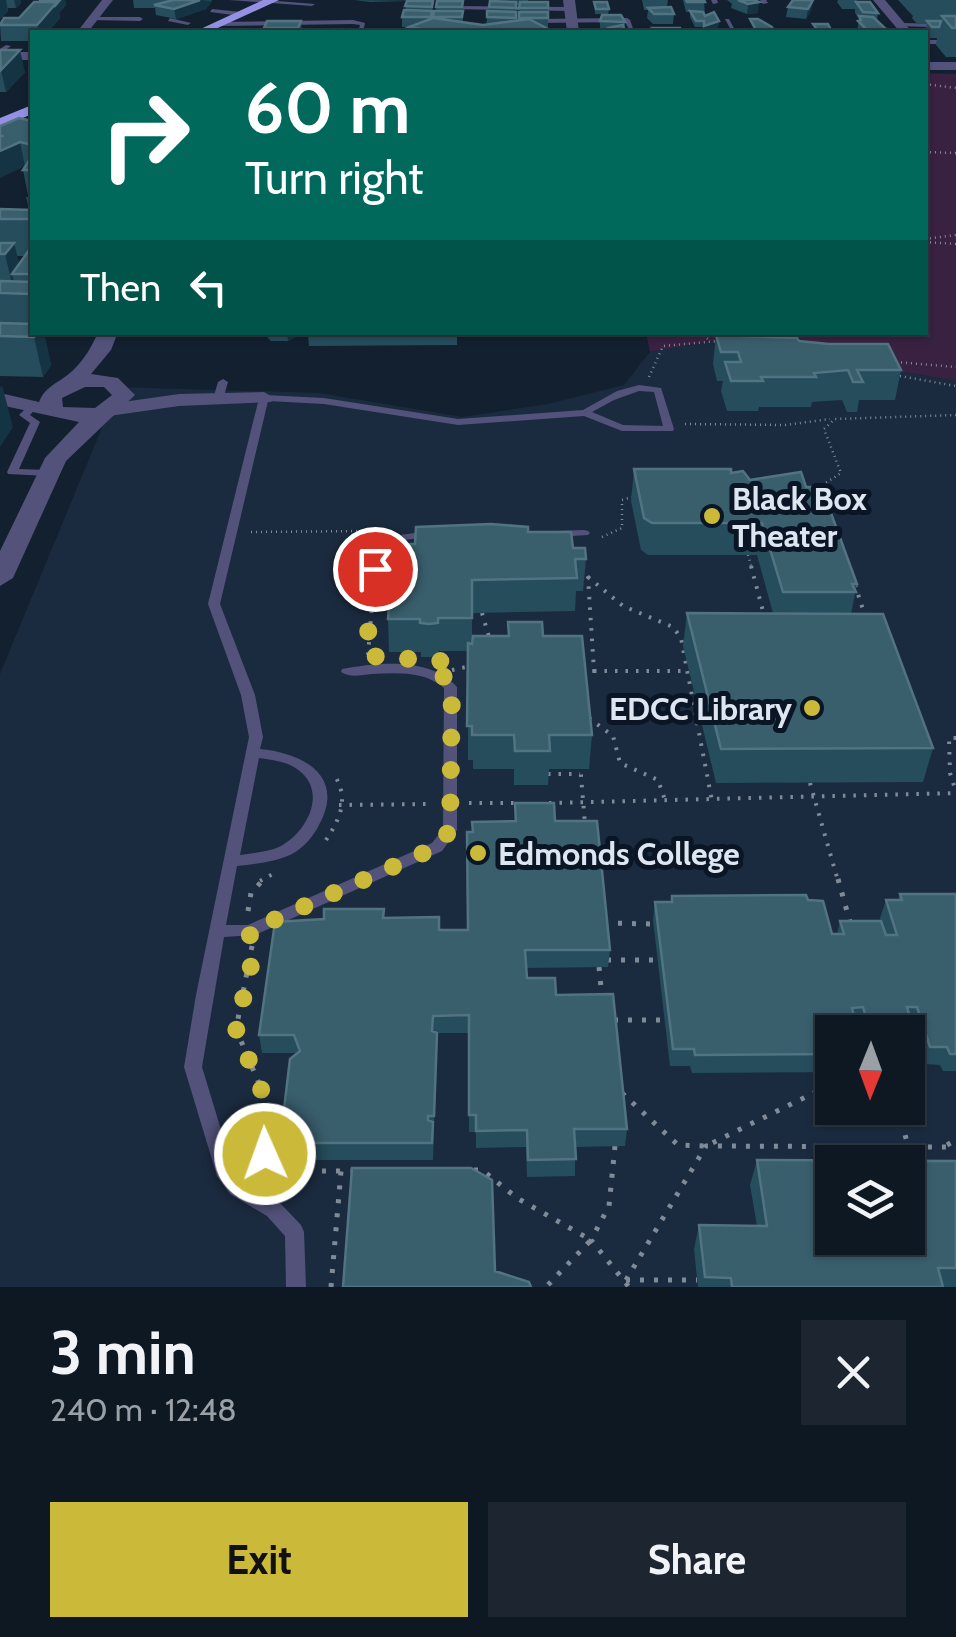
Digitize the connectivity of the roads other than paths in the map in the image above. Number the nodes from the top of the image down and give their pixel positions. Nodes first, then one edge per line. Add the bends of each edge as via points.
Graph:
1 (108, 0) edge
2 (232, 0) edge
3 (273, 0) edge
4 (878, 0) edge
5 (312, 4) dead end
6 (431, 8) edge
7 (571, 17) edge
8 (140, 18) dead end
9 (216, 18) junction
10 (92, 19) junction
11 (170, 20) edge
12 (728, 20) dead end
13 (524, 21) edge
14 (188, 23) dead end
15 (956, 26) edge
16 (903, 29) edge
17 (84, 30) edge
18 (204, 30) edge
19 (361, 30) edge
20 (632, 30) edge
21 (733, 30) edge
22 (928, 42) edge
23 (956, 42) edge
24 (3, 51) edge
25 (30, 56) edge
26 (928, 62) edge
27 (956, 66) edge
28 (30, 100) edge
29 (30, 110) edge
30 (0, 113) edge
31 (0, 124) edge
32 (104, 342) edge
33 (115, 384) junction
34 (68, 385) junction
35 (0, 398) edge
36 (264, 398) junction
37 (179, 400) junction
38 (49, 409) junction
39 (104, 412) junction
40 (585, 413) junction
41 (52, 466) junction
42 (448, 534) edge
43 (536, 534) edge
44 (586, 538) road end
45 (360, 552) dead end
46 (0, 578) edge
47 (347, 672) dead end
48 (252, 753) junction
49 (233, 861) junction
50 (218, 931) junction
51 (296, 1287) edge

1 - 10 street
2 - 3 lane
3 - 5 lane
3 - 9 highway
4 - 16 street
6 - 7 lane
7 - 13 lane
7 - 20 lane via 627,20
8 - 10 lane
9 - 18 highway
9 - 19 lane
10 - 17 street
11 - 14 lane
12 - 21 lane
15 - 16 lane
22 - 23 lane
24 - 25 street
26 - 27 street
28 - 30 highway
29 - 31 highway
32 - 33 street
32 - 34 street
33 - 34 street
33 - 37 street
33 - 39 street via 124,395
34 - 35 street
34 - 38 street via 49,400
35 - 38 street
36 - 37 street via 220,391
36 - 40 lane via 458,422
36 - 48 lane via 214,604 255,720
37 - 39 street
38 - 39 street via 77,416
38 - 41 street via 61,431
38 - 41 lane via 24,415 35,424 12,472
39 - 41 street
40 - 40 lane via 622,428 669,429 658,390 646,380
41 - 46 street
42 - 45 lane via 412,534
43 - 44 lane
47 - 50 lane via 441,669 452,687 450,830 437,847 249,931
48 - 49 lane
48 - 49 lane via 284,756 309,770 319,804 300,841 264,858
49 - 50 lane
50 - 51 lane via 193,1068 224,1170 294,1232

